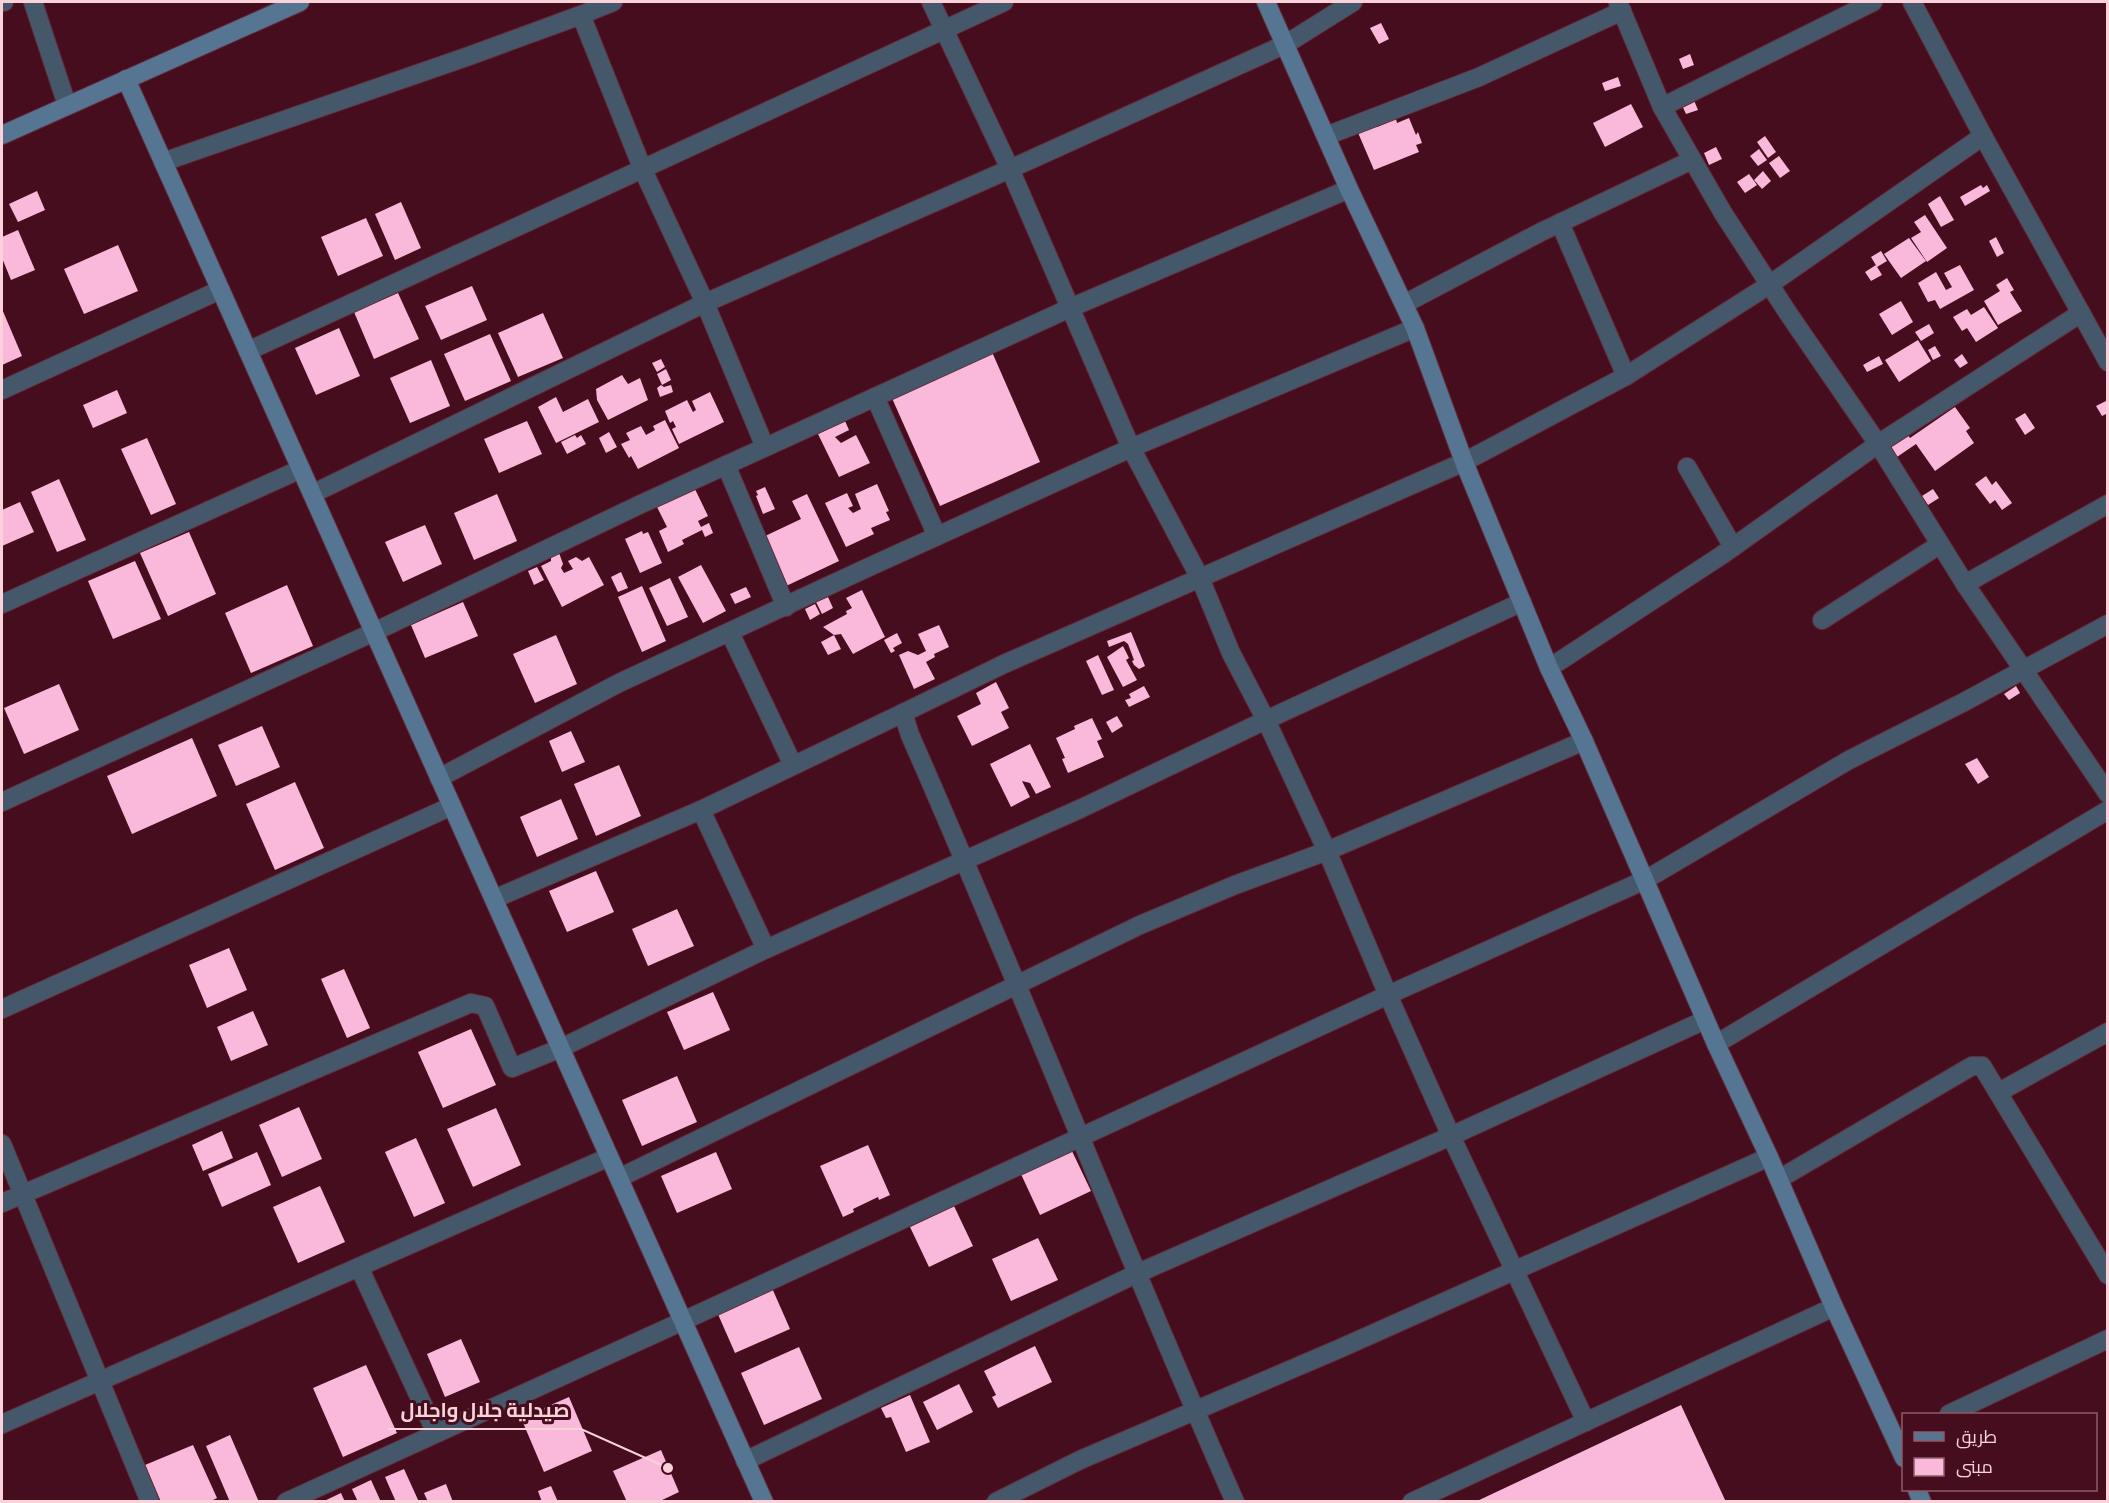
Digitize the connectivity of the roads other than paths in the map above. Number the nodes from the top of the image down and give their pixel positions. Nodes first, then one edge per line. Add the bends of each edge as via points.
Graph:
1 (33, 2) edge
2 (300, 2) edge
3 (613, 2) edge
4 (931, 2) edge
5 (1004, 2) edge
6 (1266, 2) edge
7 (1353, 2) edge
8 (1873, 2) edge
9 (1912, 2) edge
10 (1620, 6) edge
11 (581, 15) junction
12 (944, 28) junction
13 (1286, 44) junction
14 (126, 79) junction
15 (68, 105) junction
16 (1662, 107) junction
17 (2, 135) edge
18 (1326, 136) junction
19 (1983, 136) junction
20 (1692, 160) junction
21 (163, 162) junction
22 (1010, 169) junction
23 (643, 170) junction
24 (1349, 189) junction
25 (1560, 223) junction
26 (1769, 285) junction
27 (220, 290) junction
28 (705, 303) junction
29 (1404, 304) junction
30 (1070, 308) junction
31 (2081, 313) junction
32 (1415, 328) junction
33 (248, 351) junction
34 (2108, 362) edge
35 (1626, 376) junction
36 (2, 390) edge
37 (875, 397) junction
38 (1878, 444) junction
39 (765, 447) junction
40 (1131, 448) junction
41 (1464, 462) junction
42 (726, 465) junction
43 (1687, 467) dead end
44 (301, 469) junction
45 (312, 494) junction
46 (2108, 504) edge
47 (937, 536) junction
48 (1939, 545) junction
49 (1733, 547) junction
50 (1200, 578) junction
51 (1965, 584) junction
52 (1522, 602) junction
53 (2, 604) edge
54 (786, 607) junction
55 (1822, 620) dead end
56 (2108, 624) edge
57 (374, 632) junction
58 (730, 633) junction
59 (1549, 668) junction
60 (2023, 669) junction
61 (903, 713) junction
62 (1266, 720) junction
63 (1584, 741) junction
64 (793, 765) junction
65 (439, 778) junction
66 (2108, 794) edge
67 (2, 802) edge
68 (452, 806) junction
69 (701, 810) junction
70 (2108, 810) edge
71 (1327, 851) junction
72 (965, 860) junction
73 (1645, 880) junction
74 (494, 899) junction
75 (766, 949) junction
76 (1018, 986) junction
77 (1388, 996) junction
78 (2, 1009) edge
79 (1706, 1020) junction
80 (2108, 1032) edge
81 (1716, 1044) junction
82 (561, 1048) junction
83 (1999, 1092) junction
84 (1451, 1136) junction
85 (1079, 1138) junction
86 (2, 1144) edge
87 (609, 1157) junction
88 (1769, 1157) junction
89 (619, 1178) junction
90 (1779, 1179) junction
91 (22, 1194) junction
92 (2, 1203) edge
93 (359, 1267) junction
94 (1513, 1270) junction
95 (1136, 1274) junction
96 (2108, 1275) edge
97 (1834, 1307) junction
98 (683, 1321) junction
99 (2108, 1339) edge
100 (99, 1381) junction
101 (1195, 1411) junction
102 (1951, 1413) edge
103 (1586, 1422) junction
104 (2, 1424) edge
105 (436, 1433) junction
106 (1900, 1438) edge
107 (746, 1461) junction
108 (762, 1501) edge
109 (150, 1502) edge
110 (286, 1502) edge
111 (996, 1502) edge
112 (1235, 1502) edge
113 (1412, 1502) edge

1 - 15 street
2 - 14 street
3 - 11 street
4 - 12 street
5 - 12 street
6 - 13 street
7 - 13 street
8 - 16 street
9 - 19 street
10 - 16 street
10 - 18 street via 1479,77
11 - 21 street
11 - 23 street
12 - 22 street
12 - 23 street
13 - 18 street
13 - 22 street
14 - 15 street
14 - 21 street
15 - 17 street
16 - 20 street
18 - 24 street
19 - 26 street
19 - 31 street
20 - 25 street
20 - 26 street
21 - 27 street
22 - 28 street
22 - 30 street
23 - 28 street
23 - 33 street
24 - 29 street
24 - 30 street
25 - 29 street
25 - 35 street
26 - 35 street
26 - 38 street
27 - 33 street
27 - 36 street
28 - 39 street
28 - 45 street
29 - 32 street
30 - 37 street
30 - 40 street
31 - 34 street
31 - 38 street
32 - 40 street
32 - 41 street
33 - 44 street
35 - 41 street
37 - 39 street
37 - 47 street
38 - 48 street
38 - 49 street
39 - 42 street
40 - 47 street
40 - 50 street
41 - 50 street
41 - 52 street
42 - 54 street
42 - 57 street
43 - 49 street
44 - 45 street
44 - 53 street
45 - 57 street
46 - 51 street
47 - 54 street
48 - 51 street
48 - 55 street
49 - 59 street
50 - 61 street
50 - 62 street via 1230,652
51 - 60 street
52 - 59 street
52 - 62 street
54 - 58 street
56 - 60 street
57 - 65 street
57 - 67 street
58 - 64 street
58 - 65 street via 619,683
59 - 63 street
60 - 66 street
60 - 73 street via 1850,759
61 - 64 street
61 - 72 street
62 - 71 street
62 - 72 street
63 - 71 street
63 - 73 street
64 - 69 street
65 - 68 street
68 - 74 street
68 - 78 street
69 - 74 street
69 - 75 street
70 - 81 street
71 - 76 street via 1140,925
71 - 77 street
72 - 75 street
72 - 76 street
73 - 77 street
73 - 79 street
74 - 82 street
75 - 82 street
76 - 85 street
76 - 89 street
77 - 84 street
77 - 85 street
79 - 81 street
79 - 84 street
80 - 83 street
81 - 88 street
82 - 87 street
82 - 91 street via 512,1068 485,1006 471,1003
83 - 90 street via 1982,1066 1972,1066
83 - 96 street
84 - 94 street
84 - 95 street
85 - 95 street
85 - 98 street
86 - 91 street
87 - 89 street
87 - 93 street
88 - 90 street
88 - 94 street
89 - 98 street
90 - 97 street
91 - 92 street
91 - 100 street
93 - 100 street
93 - 105 street
94 - 101 street
94 - 103 street
95 - 101 street
95 - 107 street
97 - 103 street
97 - 106 street
98 - 105 street
98 - 107 street
99 - 102 street
100 - 104 street
100 - 109 street
101 - 111 street via 1080,1460
101 - 112 street
103 - 113 street
105 - 110 street
107 - 108 street

